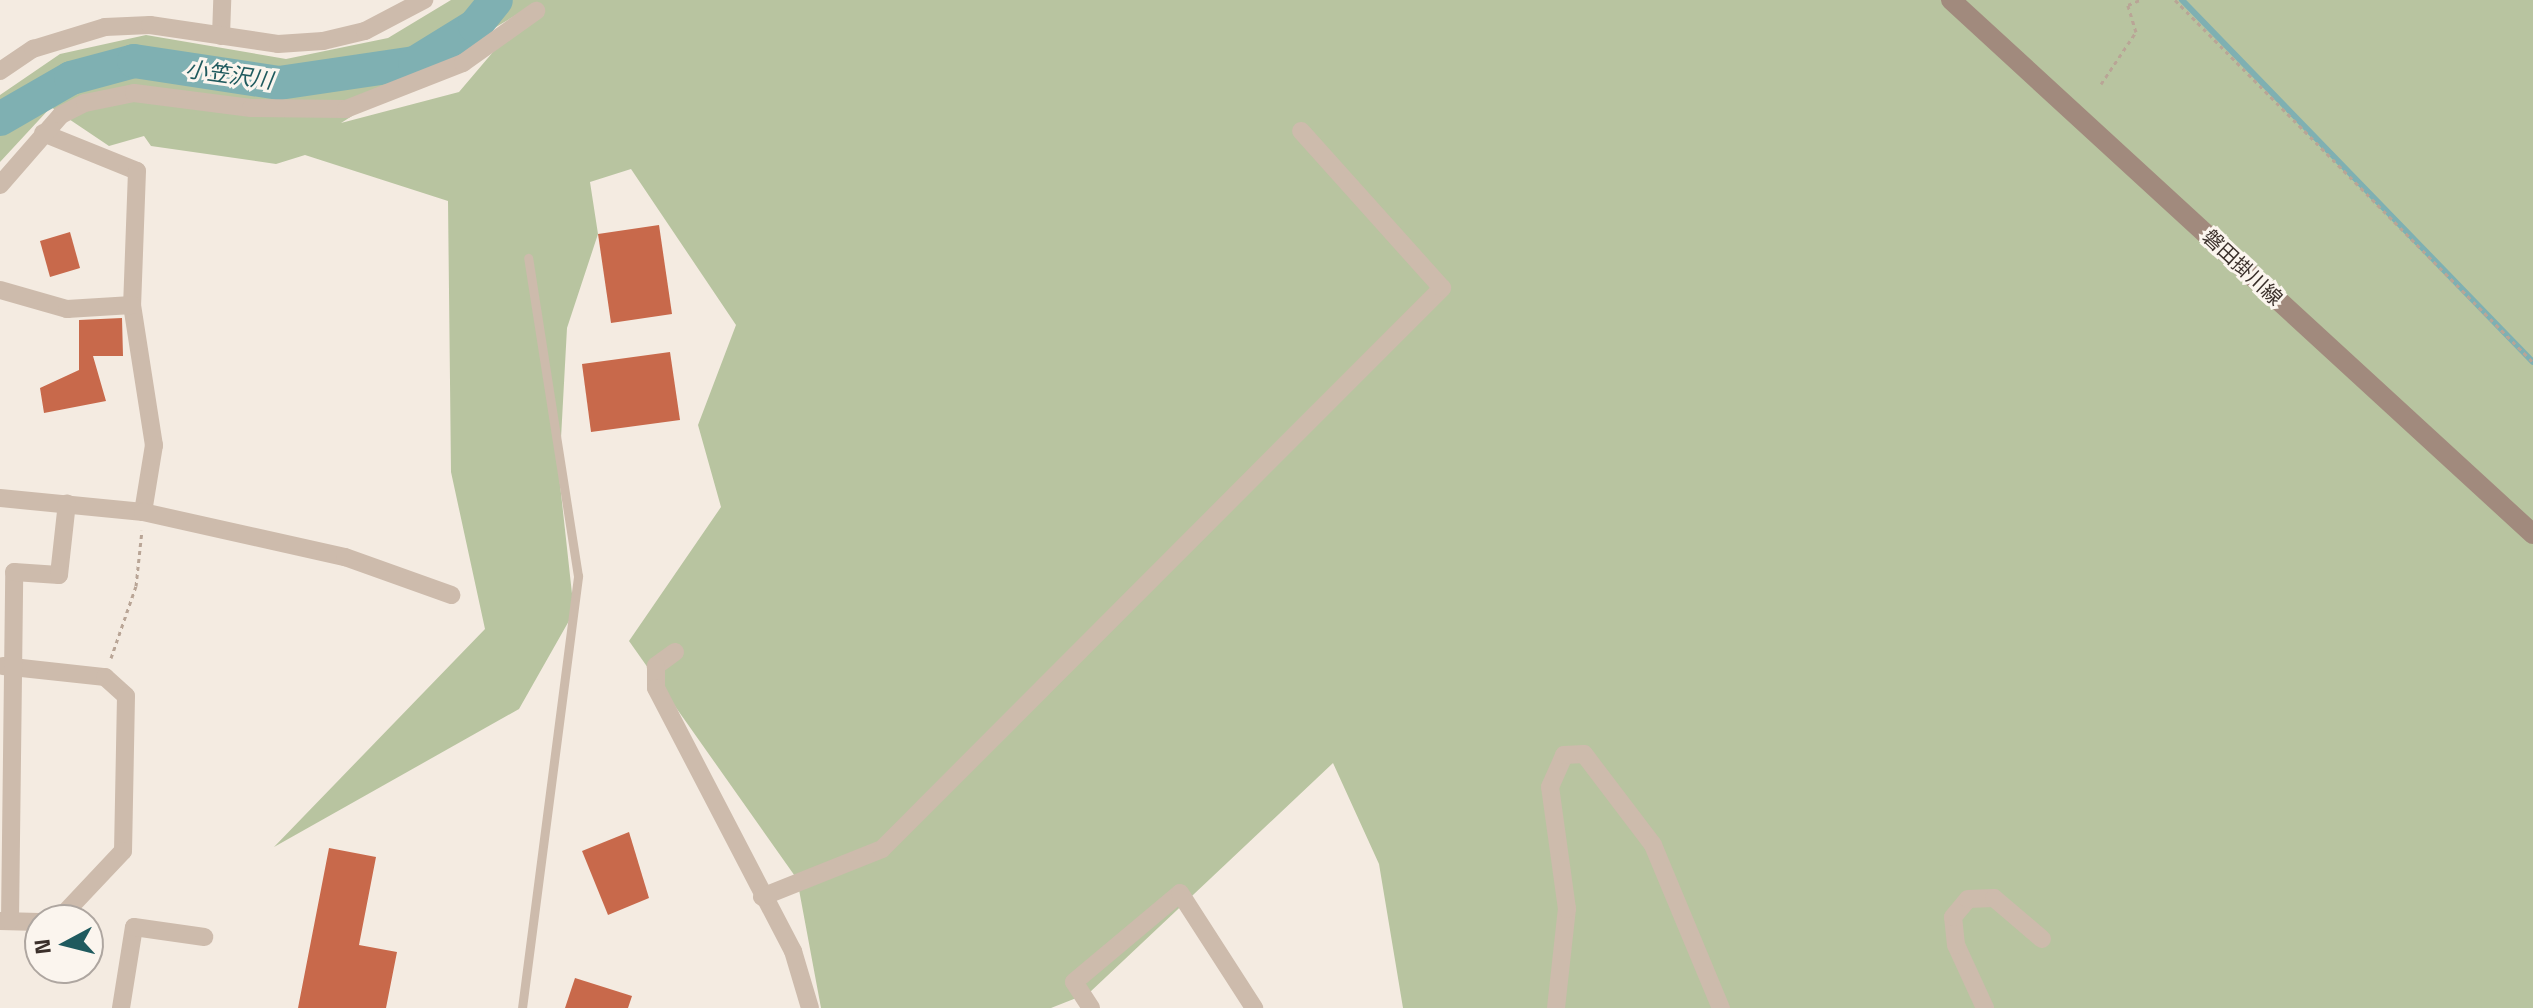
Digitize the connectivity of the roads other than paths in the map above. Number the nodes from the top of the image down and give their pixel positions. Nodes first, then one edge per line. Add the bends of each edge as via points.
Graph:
1 (222, 0) edge
2 (424, 0) edge
3 (1951, 0) edge
4 (536, 11) dead end
5 (221, 36) junction
6 (0, 71) edge
7 (1301, 131) dead end
8 (43, 133) junction
9 (0, 185) edge
10 (528, 258) dead end
11 (0, 290) edge
12 (132, 305) junction
13 (0, 498) edge
14 (67, 503) junction
15 (143, 512) junction
16 (2533, 534) edge
17 (451, 595) dead end
18 (675, 652) dead end
19 (6, 666) edge
20 (762, 897) junction
21 (73, 904) edge
22 (5, 921) edge
23 (204, 937) dead end
24 (2042, 939) dead end
25 (121, 1008) edge
26 (522, 1008) edge
27 (810, 1008) edge
28 (1091, 1008) edge
29 (1254, 1008) edge
30 (1556, 1008) edge
31 (1721, 1008) edge
32 (1985, 1008) edge

1 - 5 street
2 - 5 street via 365,31 323,41
3 - 16 main road, 磐田掛川線
4 - 8 street via 463,63 346,109 251,108 134,93 85,103
5 - 6 street via 105,27 33,49
7 - 20 street via 1442,288 882,849
8 - 9 street
8 - 12 street via 137,171
10 - 26 lane via 578,576
11 - 12 street via 67,309
12 - 15 street via 154,445
13 - 14 street
14 - 15 street
14 - 19 street via 59,575 14,572
15 - 17 street via 345,557
18 - 20 street via 656,666 656,688
19 - 21 street via 105,677 126,696 123,851
19 - 22 street
20 - 27 street via 793,951
23 - 25 street via 134,927
24 - 32 street via 1994,898 1968,899 1953,917 1956,945
28 - 29 street via 1074,982 1180,893
30 - 31 street via 1567,909 1550,787 1564,755 1584,754 1653,845

